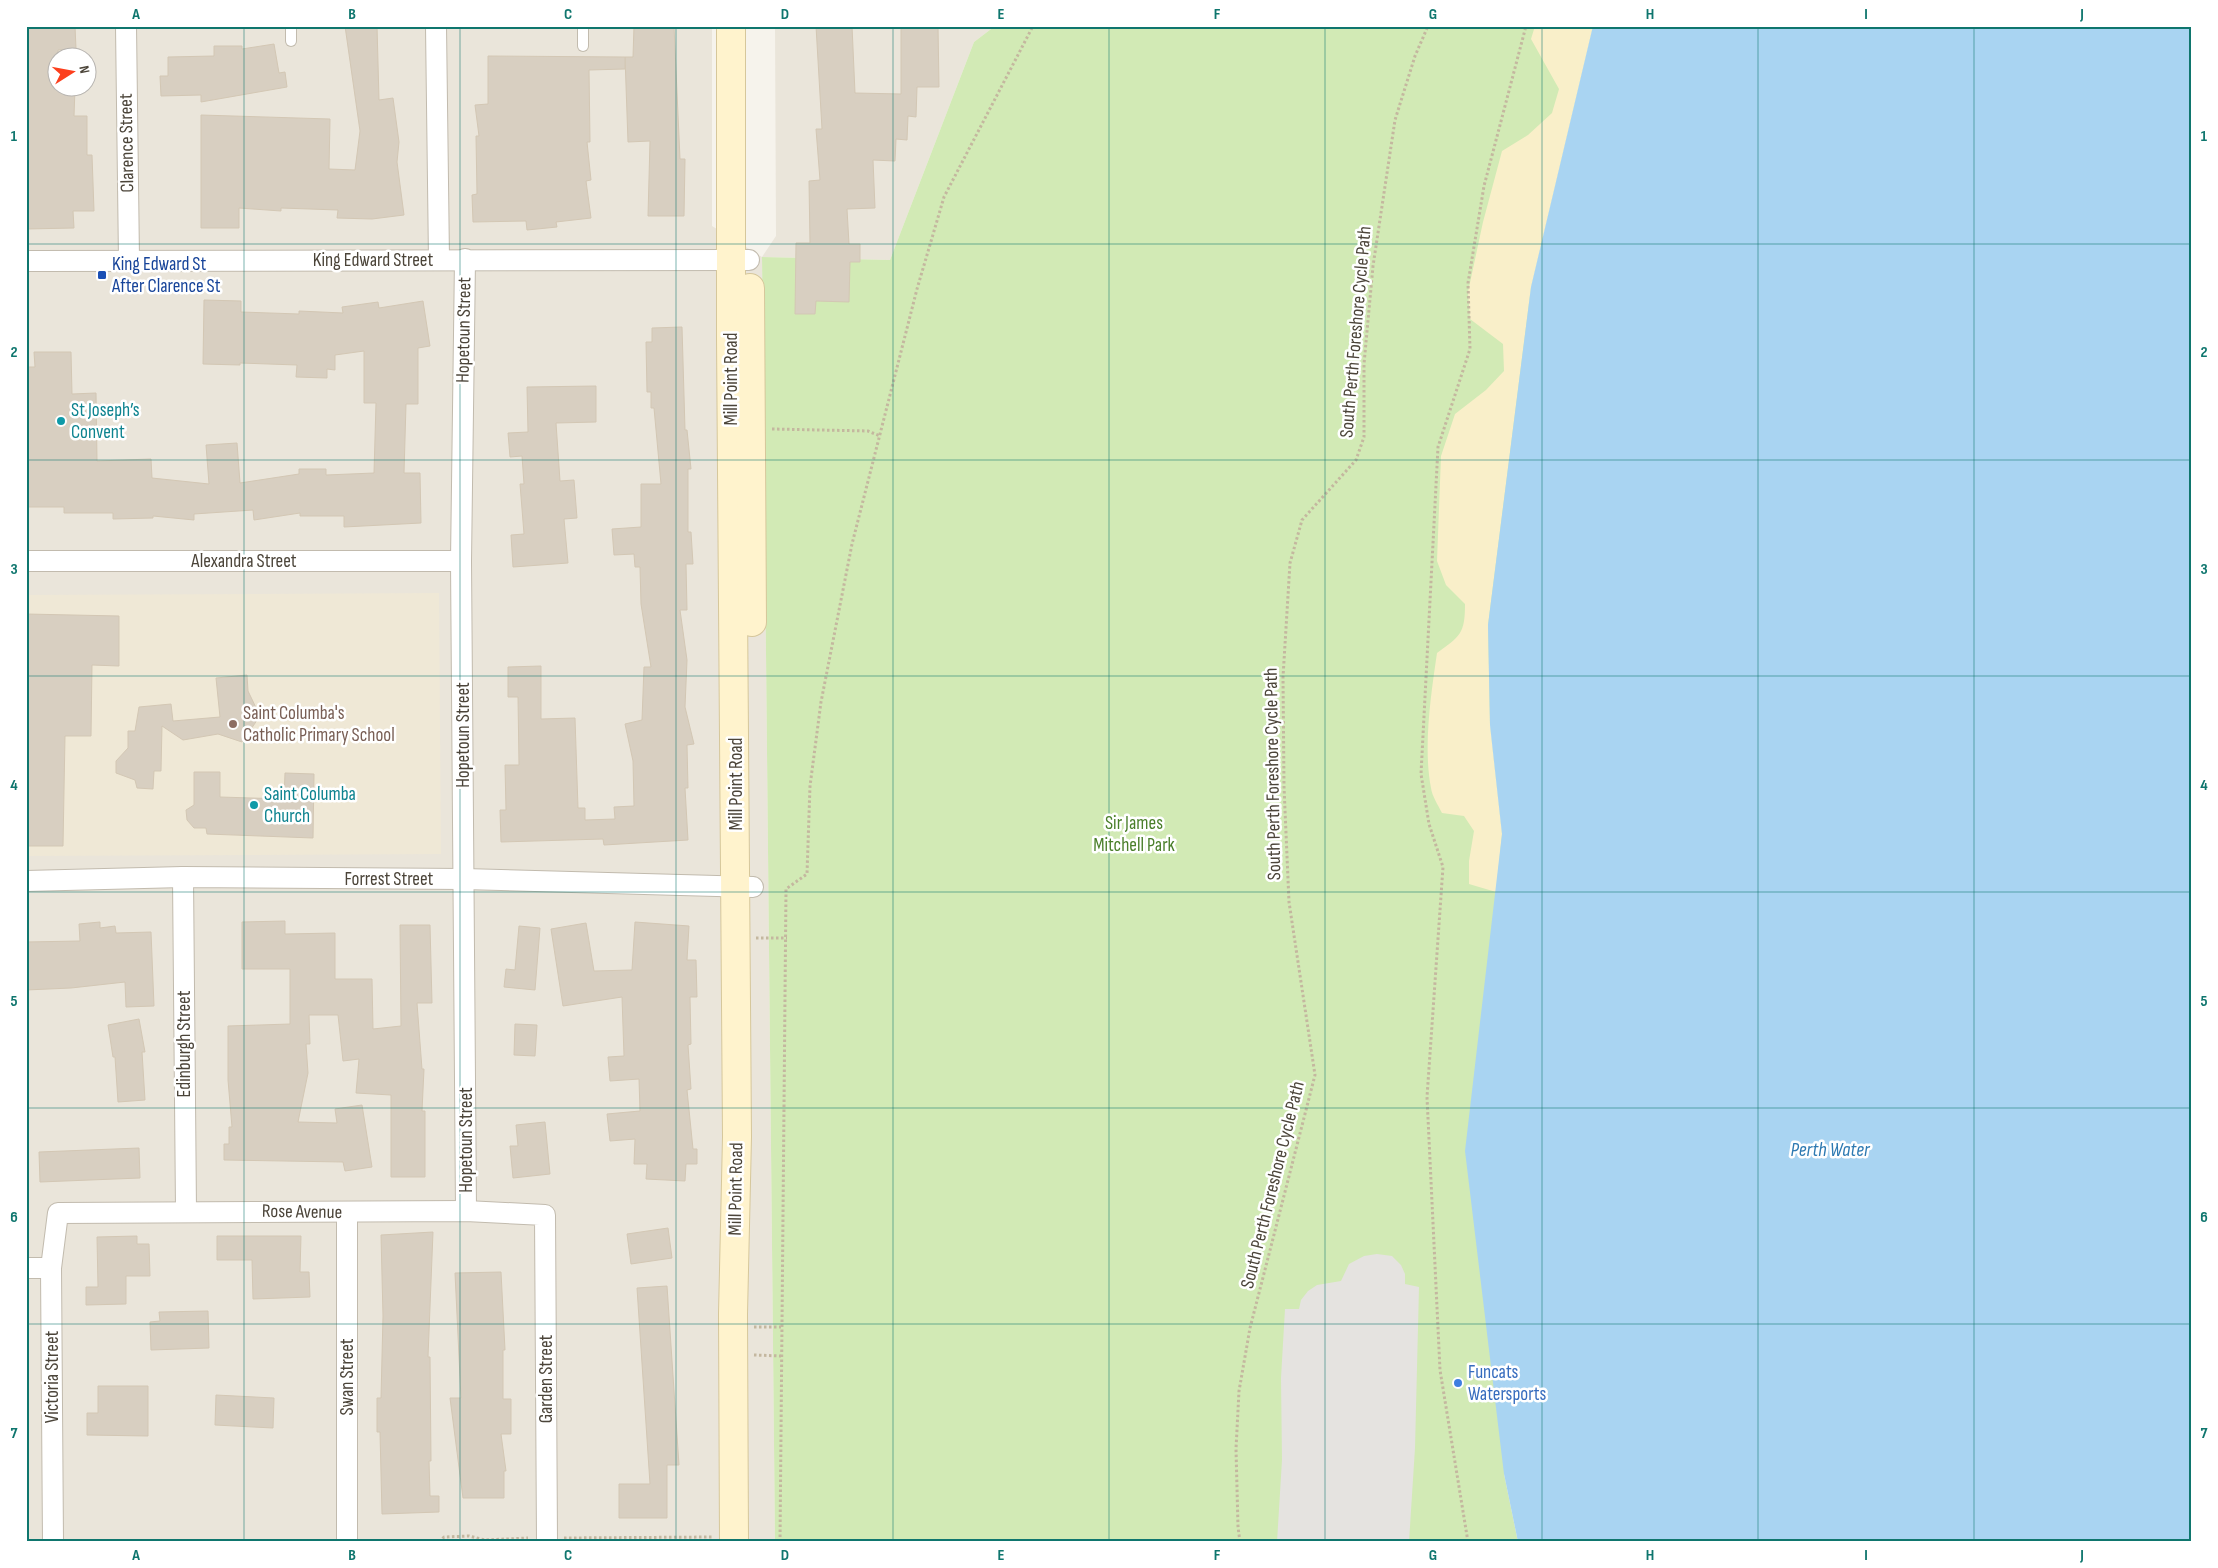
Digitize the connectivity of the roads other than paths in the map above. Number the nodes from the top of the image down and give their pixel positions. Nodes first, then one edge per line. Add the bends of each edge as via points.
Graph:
1 (126, 26) edge
2 (292, 26) edge
3 (436, 26) edge
4 (583, 26) edge
5 (731, 26) edge
6 (750, 26) edge
7 (292, 41) dead end
8 (583, 46) dead end
9 (465, 259) junction
10 (129, 260) junction
11 (439, 260) junction
12 (741, 260) junction
13 (26, 261) edge
14 (26, 561) edge
15 (462, 561) junction
16 (183, 877) junction
17 (464, 879) junction
18 (26, 881) edge
19 (744, 887) junction
20 (186, 1210) junction
21 (466, 1211) junction
22 (58, 1212) joint
23 (347, 1212) junction
24 (545, 1215) joint
25 (26, 1268) edge
26 (52, 1268) junction
27 (547, 1540) edge
28 (741, 1540) edge
29 (53, 1542) edge
30 (347, 1542) edge

1 - 10 street, Clarence Street
2 - 7 lane
3 - 11 street, Hopetoun Street
4 - 8 lane
5 - 12 main road, Mill Point Road
6 - 12 main road, Mill Point Road
9 - 11 street, King Edward Street
9 - 12 street, King Edward Street
9 - 15 street, Hopetoun Street
10 - 11 street, King Edward Street
10 - 13 street, King Edward Street
12 - 19 main road, Mill Point Road via 753,556
14 - 15 street, Alexandra Street
15 - 17 street, Hopetoun Street
16 - 17 street, Forrest Street
16 - 18 street, Forrest Street
16 - 20 street, Edinburgh Street
17 - 19 street, Forrest Street
17 - 21 street, Hopetoun Street
19 - 28 main road, Mill Point Road
20 - 22 street, Rose Avenue
20 - 23 street, Rose Avenue
21 - 23 street, Rose Avenue
21 - 24 street, Rose Avenue
22 - 26 street, Victoria Street
23 - 30 street, Swan Street
24 - 27 street, Garden Street
25 - 26 street
26 - 29 street, Victoria Street

